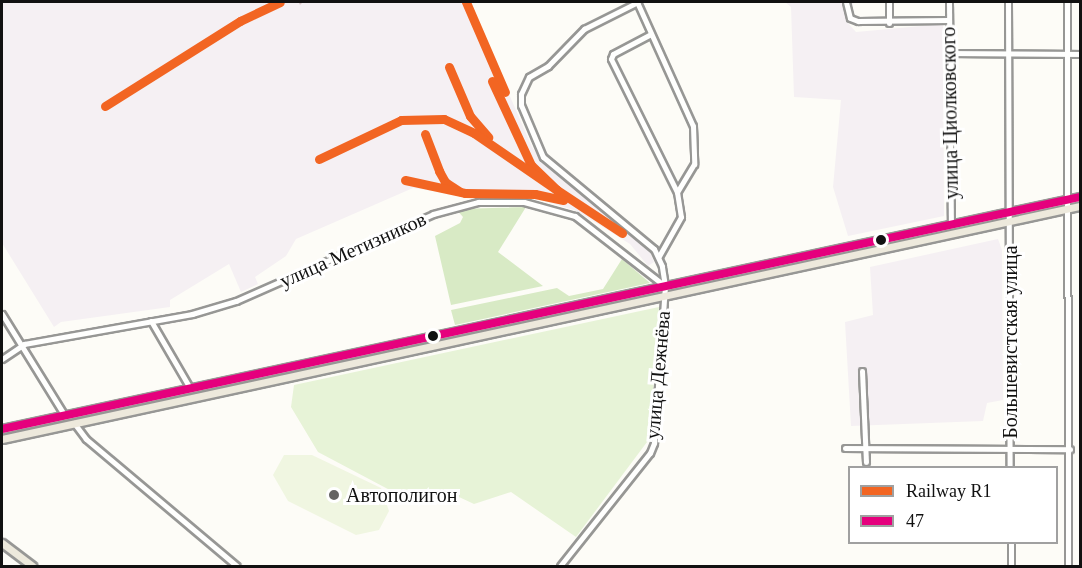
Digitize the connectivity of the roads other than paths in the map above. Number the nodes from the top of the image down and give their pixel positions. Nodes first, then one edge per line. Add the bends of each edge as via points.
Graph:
1 (638, 2) edge
2 (846, 2) edge
3 (889, 2) edge
4 (949, 2) edge
5 (1008, 2) edge
6 (1067, 2) edge
7 (949, 20) junction
8 (889, 23) junction
9 (651, 34) junction
10 (950, 52) junction
11 (1008, 53) junction
12 (1067, 54) junction
13 (1080, 54) edge
14 (677, 192) junction
15 (1080, 196) edge
16 (1069, 199) junction
17 (1080, 206) edge
18 (1068, 209) junction
19 (1010, 211) junction
20 (1010, 221) junction
21 (951, 224) junction
22 (659, 256) junction
23 (665, 286) junction
24 (665, 295) junction
25 (2, 314) edge
26 (151, 321) junction
27 (21, 345) junction
28 (2, 359) edge
29 (291, 366) junction
30 (862, 371) dead end
31 (294, 376) junction
32 (190, 388) junction
33 (65, 416) junction
34 (74, 423) junction
35 (2, 429) edge
36 (2, 439) edge
37 (845, 448) dead end
38 (866, 448) junction
39 (1010, 449) junction
40 (1070, 449) junction
41 (866, 462) dead end
42 (1010, 466) edge
43 (2, 543) edge
44 (1011, 544) edge
45 (32, 567) edge
46 (237, 567) edge
47 (560, 567) edge
48 (1011, 567) edge
49 (1068, 567) edge

1 - 9 street
1 - 22 street via 584,29 548,66 529,77 523,84 521,105 543,157
2 - 8 street via 854,20
3 - 8 street
4 - 7 street, улица Циолковского
5 - 11 street, Большевистская улица
6 - 12 street
7 - 8 street
7 - 10 street, улица Циолковского
9 - 14 street via 693,126 694,164
9 - 14 street via 613,54 611,59
10 - 11 street
10 - 21 street, улица Циолковского
11 - 12 street
11 - 19 street, Большевистская улица
12 - 13 street
12 - 16 street
14 - 22 street via 681,217
15 - 16 main road
16 - 18 street
16 - 19 main road
17 - 18 main road
18 - 20 main road
18 - 40 street
19 - 20 street, Большевистская улица
19 - 21 main road
20 - 24 main road
20 - 39 street, Большевистская улица
21 - 23 main road
22 - 23 street, улица Дежнёва
23 - 24 street, улица Дежнёва
23 - 26 street, улица Метизников via 575,216 524,202 478,202 441,210 236,301
23 - 29 main road
24 - 31 main road
24 - 47 street, улица Дежнёва via 654,443
25 - 27 street
26 - 27 street, улица Метизников
26 - 32 street
27 - 28 street
27 - 33 street
29 - 31 main road
29 - 32 main road
30 - 38 street
31 - 34 main road
32 - 33 main road
33 - 35 main road
34 - 36 main road
34 - 46 street via 86,439
37 - 38 street
38 - 39 street
38 - 41 street
39 - 40 street
39 - 42 street, Большевистская улица
40 - 49 street
43 - 45 main road
44 - 48 street

